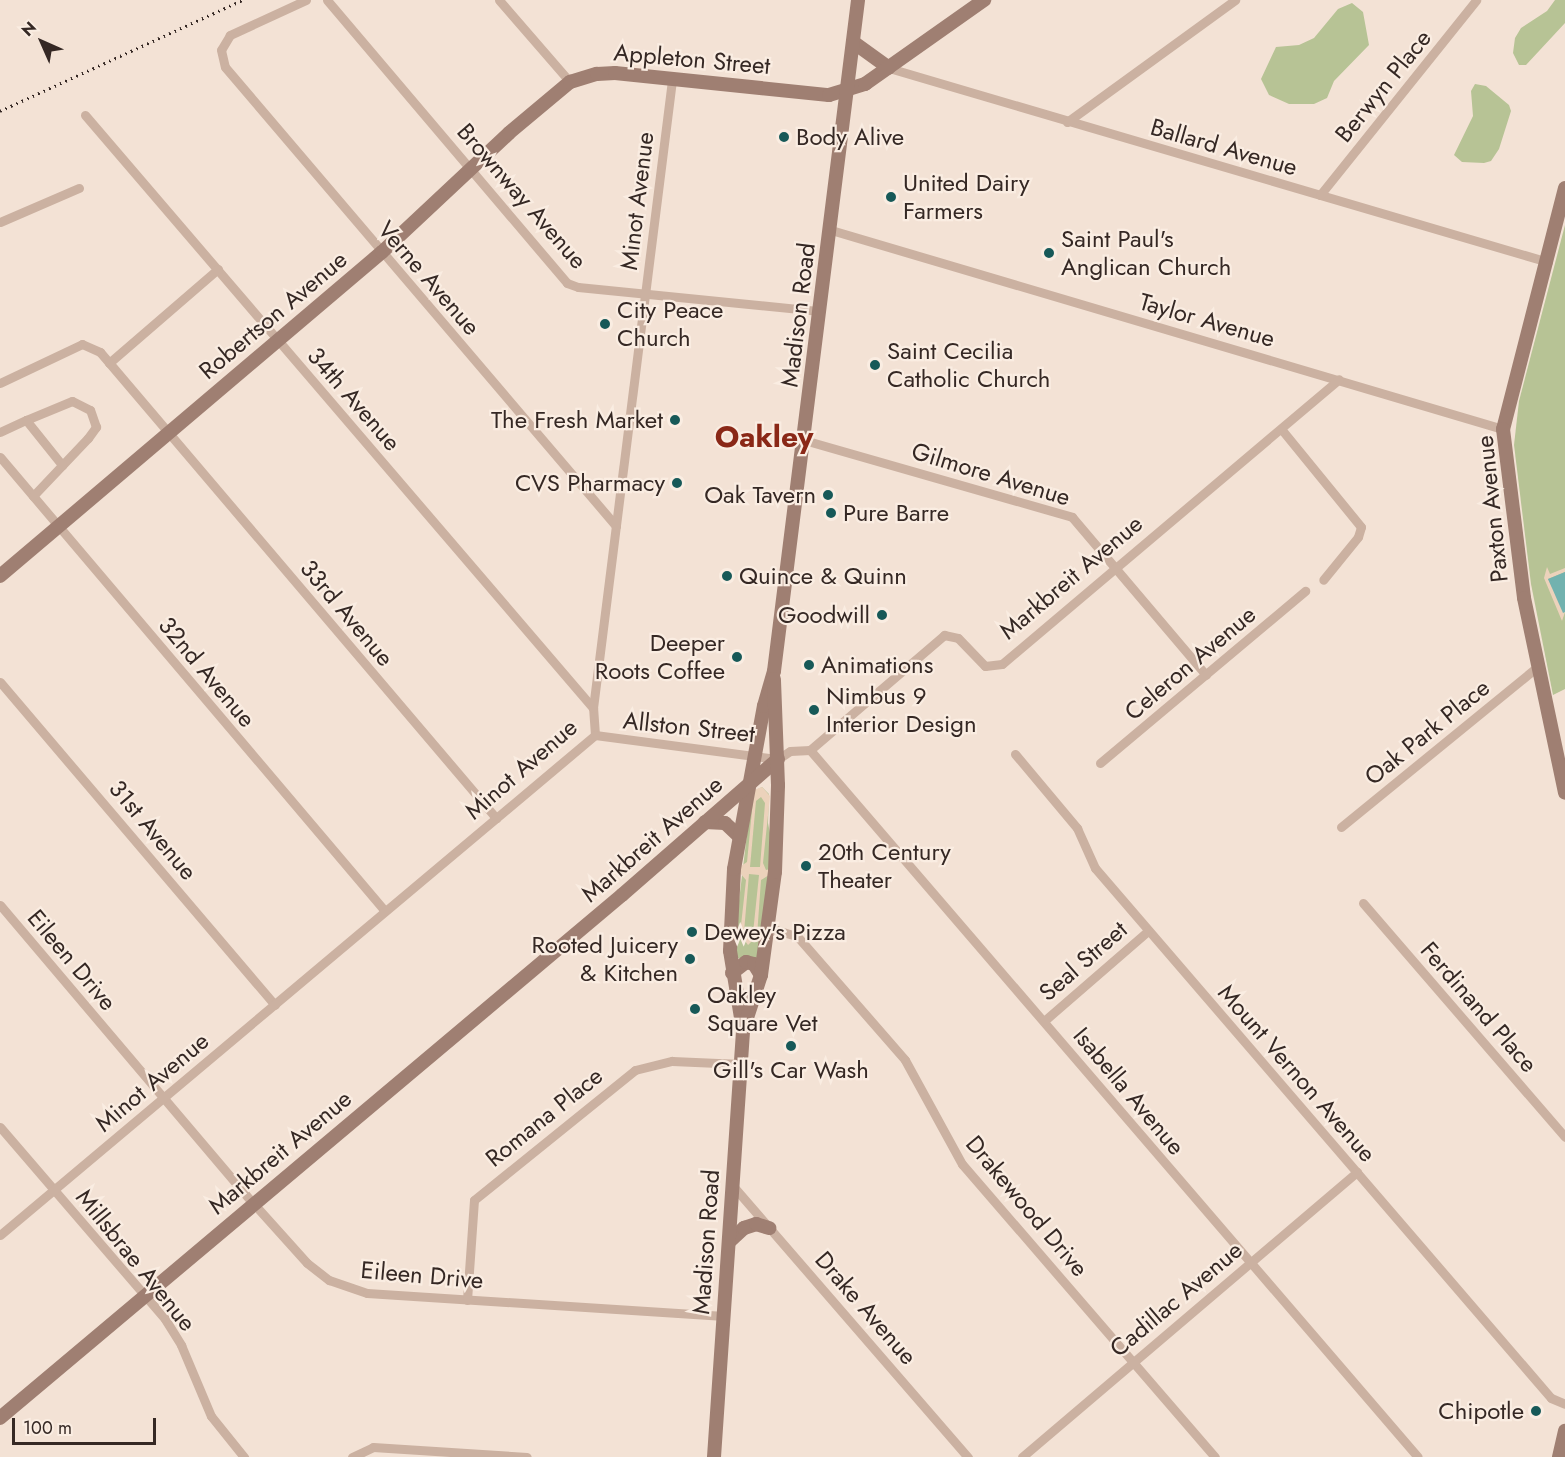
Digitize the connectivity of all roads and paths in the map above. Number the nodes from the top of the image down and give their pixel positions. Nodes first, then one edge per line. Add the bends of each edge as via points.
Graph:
1 (306, 0) edge
2 (327, 0) edge
3 (499, 0) edge
4 (858, 0) edge
5 (984, 0) edge
6 (1235, 0) edge
7 (1476, 0) edge
8 (853, 42) junction
9 (889, 68) junction
10 (672, 80) junction
11 (570, 82) junction
12 (847, 91) junction
13 (85, 116) dead end
14 (1066, 122) junction
15 (471, 169) junction
16 (79, 188) dead end
17 (1565, 188) edge
18 (1320, 195) junction
19 (0, 222) edge
20 (831, 230) junction
21 (382, 252) junction
22 (1548, 262) junction
23 (218, 269) junction
24 (645, 292) junction
25 (820, 311) junction
26 (278, 341) junction
27 (110, 363) junction
28 (1339, 379) junction
29 (0, 383) edge
30 (26, 420) junction
31 (1503, 429) junction
32 (1282, 430) junction
33 (0, 432) edge
34 (168, 434) junction
35 (804, 440) junction
36 (0, 457) edge
37 (62, 465) junction
38 (33, 495) junction
39 (59, 526) junction
40 (616, 526) junction
41 (1116, 568) junction
42 (0, 576) edge
43 (1323, 579) dead end
44 (1305, 591) dead end
45 (1537, 667) junction
46 (774, 671) junction
47 (1206, 675) junction
48 (0, 682) edge
49 (764, 706) junction
50 (593, 708) junction
51 (595, 735) junction
52 (778, 740) junction
53 (810, 750) junction
54 (755, 753) junction
55 (1015, 754) dead end
56 (778, 759) junction
57 (1100, 763) dead end
58 (750, 784) junction
59 (1565, 793) edge
60 (496, 818) junction
61 (705, 822) junction
62 (1341, 827) dead end
63 (738, 835) junction
64 (1363, 903) dead end
65 (0, 905) edge
66 (386, 911) junction
67 (770, 928) junction
68 (1148, 931) junction
69 (732, 977) junction
70 (760, 978) junction
71 (275, 1005) junction
72 (1044, 1021) junction
73 (743, 1030) junction
74 (741, 1064) junction
75 (164, 1098) junction
76 (0, 1127) edge
77 (1565, 1137) edge
78 (1357, 1172) junction
79 (733, 1186) junction
80 (54, 1190) junction
81 (254, 1204) junction
82 (770, 1228) junction
83 (0, 1235) edge
84 (729, 1242) junction
85 (1250, 1262) junction
86 (144, 1296) junction
87 (467, 1300) junction
88 (724, 1316) junction
89 (1133, 1361) junction
90 (1565, 1404) edge
91 (0, 1418) edge
92 (1565, 1431) edge
93 (244, 1457) edge
94 (352, 1457) edge
95 (527, 1457) edge
96 (714, 1457) edge
97 (968, 1457) edge
98 (1022, 1457) edge
99 (1215, 1457) edge
100 (1418, 1457) edge
101 (1559, 1457) edge

1 - 21 street, Verne Avenue via 230,35 221,50 225,67
2 - 15 street, Brownway Avenue
3 - 11 street
4 - 8 street, Madison Road
5 - 9 street
6 - 14 street
7 - 18 street, Berwyn Place
8 - 9 street
8 - 12 street, Madison Road
9 - 12 street
9 - 14 street, Ballard Avenue
10 - 11 street, Appleton Street via 597,74
10 - 12 street, Appleton Street via 829,95
10 - 24 street, Minot Avenue
11 - 15 street, Robertson Avenue
12 - 20 street, Madison Road
13 - 23 street, 34th Avenue
14 - 18 street, Ballard Avenue
15 - 21 street, Robertson Avenue
15 - 24 street, Brownway Avenue via 567,283
16 - 19 street
17 - 22 street, Paxton Avenue
18 - 22 street, Ballard Avenue
20 - 25 street, Madison Road
20 - 28 street, Taylor Avenue
21 - 26 street, Robertson Avenue
21 - 40 street, Verne Avenue
22 - 31 street, Paxton Avenue
23 - 26 street, 34th Avenue
23 - 27 street
24 - 25 street, Brownway Avenue
24 - 40 street, Minot Avenue
25 - 35 street, Madison Road
26 - 34 street, Robertson Avenue
26 - 50 street, 34th Avenue
27 - 29 street, 33rd Avenue via 100,352 82,345
27 - 34 street, 33rd Avenue
28 - 31 street, Taylor Avenue
28 - 32 street, Markbreit Avenue
30 - 33 street
30 - 37 street
30 - 37 street via 66,401 90,410 96,427
31 - 45 street, Paxton Avenue via 1510,500
32 - 41 street, Markbreit Avenue
32 - 43 street via 1361,527 1358,537
34 - 39 street, Robertson Avenue
34 - 60 street, 33rd Avenue
35 - 41 street, Gilmore Avenue via 1072,517
35 - 46 street, Madison Road
36 - 38 street, 32nd Avenue
37 - 38 street
38 - 39 street, 32nd Avenue
39 - 42 street, Robertson Avenue
39 - 66 street, 32nd Avenue
40 - 50 street, Minot Avenue
41 - 47 street, Gilmore Avenue
41 - 53 street, Markbreit Avenue via 997,667 980,663 958,638 940,638
44 - 47 street, Celeron Avenue
45 - 59 street, Paxton Avenue
45 - 62 street, Oak Park Place
46 - 49 street, Madison Road
46 - 52 street, Madison Road
47 - 57 street, Celeron Avenue
48 - 71 street, 31st Avenue
49 - 52 street
49 - 54 street, Madison Road
50 - 51 street, Minot Avenue
51 - 54 street, Allston Street
51 - 60 street, Minot Avenue
52 - 56 street, Madison Road
53 - 56 street, Markbreit Avenue via 790,751
53 - 72 street, Isabella Avenue
54 - 56 street, Allston Street
54 - 58 street, Madison Road
55 - 68 street, Mount Vernon Avenue via 1072,820 1090,862
56 - 58 street, Markbreit Avenue
56 - 67 street, Madison Road
58 - 61 street, Markbreit Avenue
58 - 63 street, Madison Road
60 - 66 street, Minot Avenue
61 - 63 street via 725,823
61 - 81 street, Markbreit Avenue
63 - 69 street, Madison Road via 730,915
64 - 77 street, Ferdinand Place
65 - 75 street, Eileen Drive
66 - 71 street, Minot Avenue
67 - 70 street, Madison Road
67 - 89 street, Drakewood Drive via 797,936 904,1060 963,1164
68 - 72 street, Seal Street
68 - 78 street, Mount Vernon Avenue
69 - 70 street via 746,988
69 - 70 street via 746,962 754,964
69 - 73 street, Madison Road
70 - 73 street, Madison Road
71 - 75 street, Minot Avenue
72 - 85 street, Isabella Avenue
73 - 74 street, Madison Road
74 - 79 street, Madison Road
74 - 87 street, Romana Place via 672,1061 635,1070 474,1200
75 - 80 street, Minot Avenue
75 - 81 street, Eileen Drive
76 - 80 street, Millsbrae Avenue
78 - 85 street, Cadillac Avenue
78 - 90 street, Mount Vernon Avenue via 1551,1398
79 - 82 street, Drake Avenue
79 - 84 street, Madison Road
80 - 83 street, Minot Avenue
80 - 86 street, Millsbrae Avenue
81 - 86 street, Markbreit Avenue
81 - 87 street, Eileen Drive via 307,1263 341,1286 367,1293
82 - 84 street via 756,1224 744,1228
82 - 97 street, Drake Avenue
84 - 88 street, Madison Road
85 - 89 street, Cadillac Avenue
85 - 100 street, Isabella Avenue
86 - 91 street, Markbreit Avenue
86 - 93 street, Millsbrae Avenue via 175,1334 211,1416
87 - 88 street, Eileen Drive
88 - 96 street, Madison Road
89 - 98 street, Cadillac Avenue
89 - 99 street, Drakewood Drive
92 - 101 street
94 - 95 street via 373,1447

